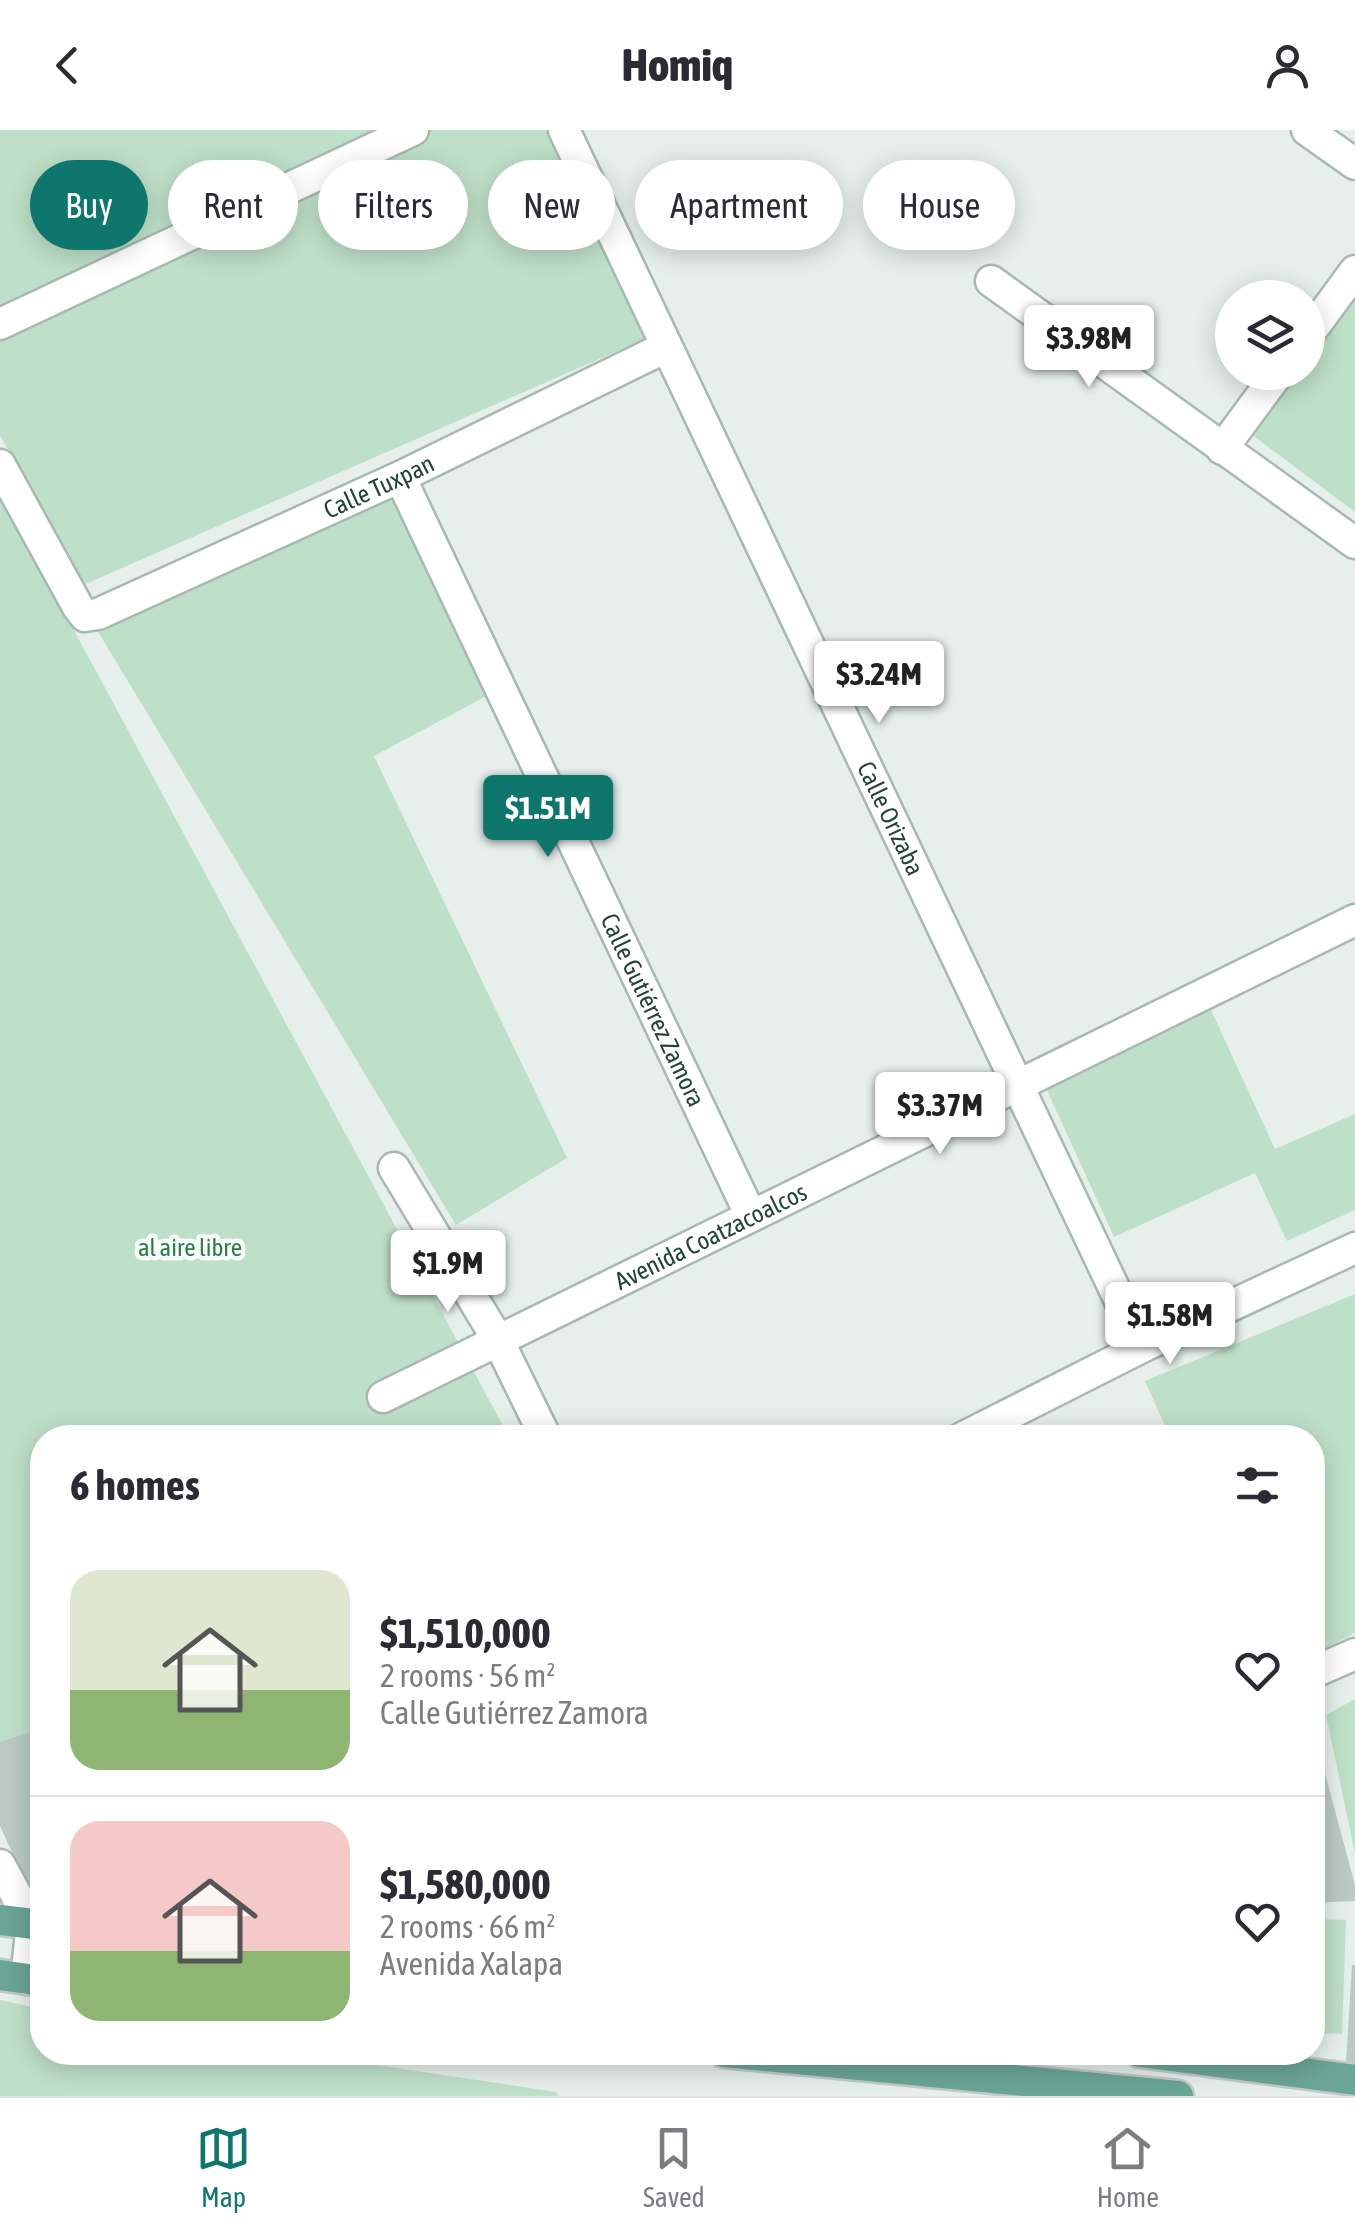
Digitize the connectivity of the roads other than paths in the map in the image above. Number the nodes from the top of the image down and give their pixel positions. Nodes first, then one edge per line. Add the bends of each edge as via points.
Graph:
1 (413, 130) edge
2 (564, 130) edge
3 (1307, 130) edge
4 (1355, 164) edge
5 (1355, 271) edge
6 (991, 282) dead end
7 (1325, 312) edge
8 (0, 324) edge
9 (666, 348) junction
10 (1266, 390) edge
11 (1222, 449) junction
12 (0, 465) edge
13 (400, 477) junction
14 (1355, 543) edge
15 (1355, 920) edge
16 (1018, 1086) junction
17 (394, 1168) dead end
18 (751, 1216) junction
19 (1355, 1248) edge
20 (498, 1340) junction
21 (1142, 1346) junction
22 (383, 1397) dead end
23 (540, 1425) edge
24 (987, 1425) edge
25 (1355, 1654) edge
26 (1325, 1667) edge
27 (0, 1865) edge
28 (30, 1913) edge
29 (0, 1920) edge
30 (30, 1923) edge
31 (30, 1951) edge
32 (23, 1978) edge
33 (858, 2065) edge
34 (1240, 2065) edge
35 (1355, 2080) edge
36 (1178, 2096) edge

1 - 8 street
2 - 9 street, Calle Orizaba
3 - 4 street
5 - 7 street
6 - 11 street
9 - 13 street, Calle Tuxpan
9 - 16 street, Calle Orizaba
10 - 11 street
11 - 14 street
12 - 13 street, Calle Tuxpan via 85,616
13 - 18 street, Calle Gutiérrez Zamora
15 - 16 street, Avenida Coatzacoalcos
16 - 18 street, Avenida Coatzacoalcos
16 - 21 street, Calle Orizaba
17 - 20 street
18 - 20 street, Avenida Coatzacoalcos
19 - 21 street
20 - 22 street, Avenida Coatzacoalcos
20 - 23 street
21 - 24 street
25 - 26 street
27 - 28 street
29 - 30 main road
31 - 32 street
33 - 36 main road
34 - 35 main road

